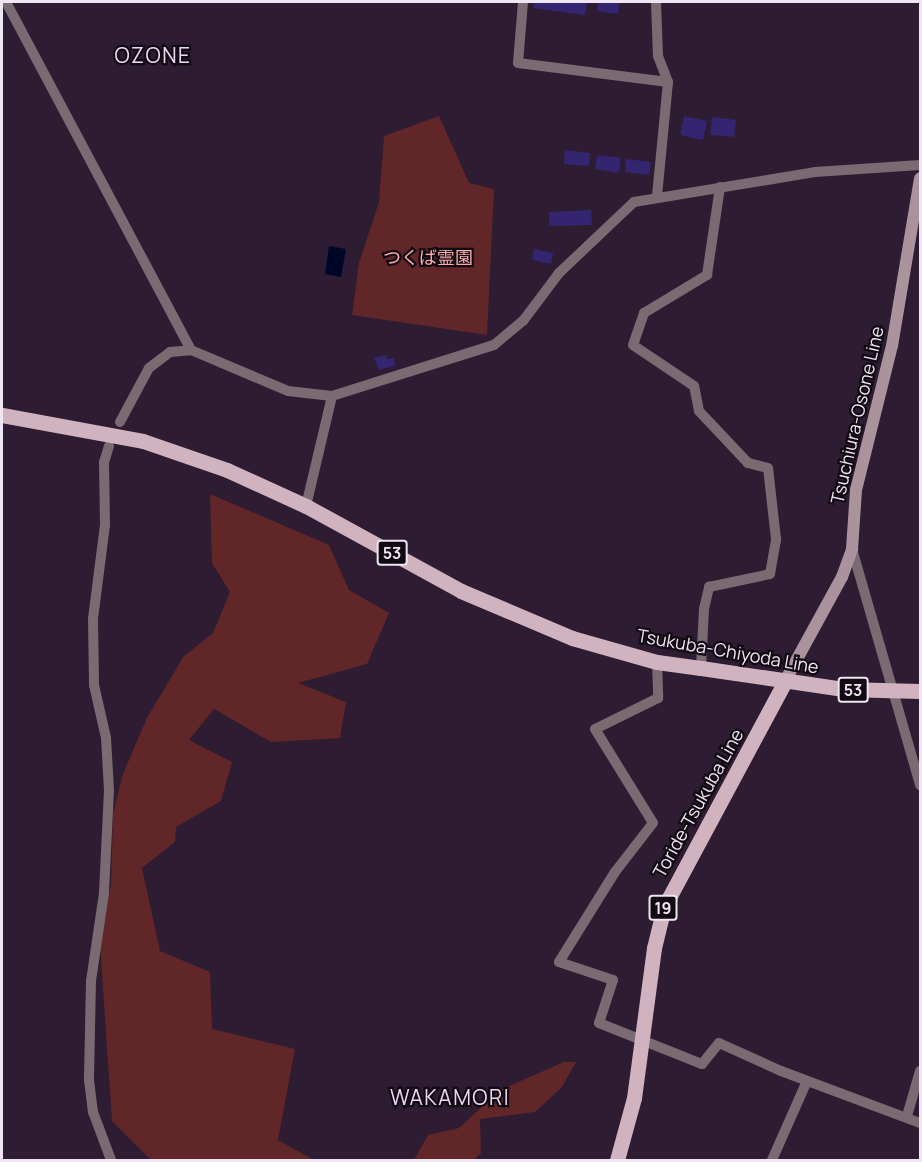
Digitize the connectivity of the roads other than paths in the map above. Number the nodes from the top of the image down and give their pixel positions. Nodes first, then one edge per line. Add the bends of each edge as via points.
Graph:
1 (6, 2) edge
2 (523, 2) edge
3 (656, 2) edge
4 (668, 82) junction
5 (921, 165) edge
6 (921, 178) edge
7 (720, 187) junction
8 (657, 196) junction
9 (191, 350) junction
10 (332, 396) junction
11 (2, 415) edge
12 (120, 422) dead end
13 (109, 446) dead end
14 (306, 506) junction
15 (852, 549) junction
16 (657, 662) junction
17 (701, 669) junction
18 (785, 681) junction
19 (921, 691) edge
20 (891, 692) junction
21 (921, 785) edge
22 (642, 1038) junction
23 (921, 1071) edge
24 (807, 1081) junction
25 (908, 1116) junction
26 (921, 1123) edge
27 (111, 1161) edge
28 (617, 1161) edge
29 (772, 1161) edge

1 - 9 street
2 - 4 street via 518,63
3 - 4 street via 658,56
4 - 8 street
5 - 7 street via 815,172
6 - 15 main road, Tsuchiura-Osone Line via 892,346 856,490
7 - 8 street
7 - 17 street via 707,275 644,313 633,345 694,386 699,411 748,463 768,468 776,539 770,574 709,587
8 - 10 street via 634,202 609,223 559,273 523,321 494,345
9 - 10 street via 288,391
9 - 12 street via 170,352 149,369
10 - 14 street
11 - 14 main road, Tsukuba-Chiyoda Line / 53 via 142,441 226,470
13 - 27 street via 104,462 105,525 93,619 93,684 106,738 109,790 104,893 91,981 89,1080 93,1112
14 - 16 main road, Tsukuba-Chiyoda Line / 53 via 461,591 529,622
15 - 18 main road, Tsuchiura-Osone Line via 842,577
15 - 20 street
16 - 17 main road, Tsukuba-Chiyoda Line / 53
16 - 22 street via 658,698 595,729 653,823 615,872 559,962 613,980 599,1023
17 - 18 main road, Tsukuba-Chiyoda Line / 53
18 - 20 main road, Tsukuba-Chiyoda Line / 53
18 - 22 main road, Toride-Tsukuba Line / 19 via 664,907 654,948
19 - 20 main road, Tsukuba-Chiyoda Line / 53
20 - 21 street
22 - 24 street via 702,1065 719,1042
22 - 28 main road, Toride-Tsukuba Line / 19 via 634,1098
23 - 25 street
24 - 25 street
24 - 29 street
25 - 26 street

